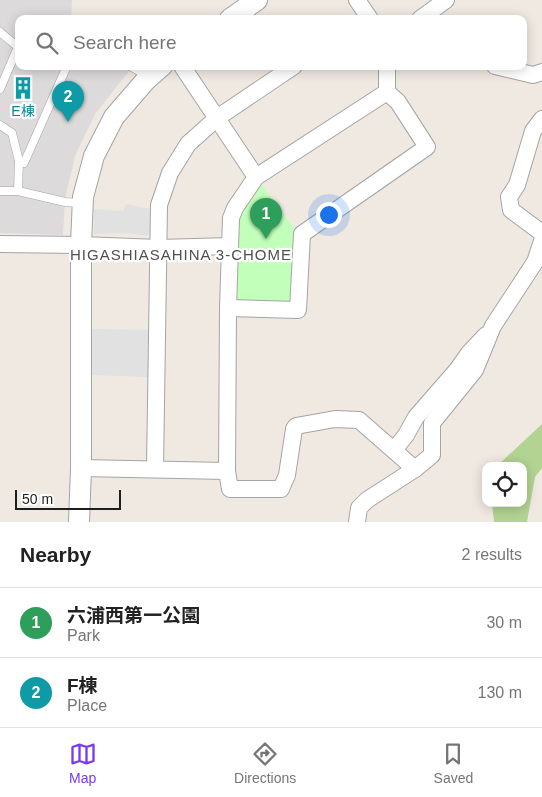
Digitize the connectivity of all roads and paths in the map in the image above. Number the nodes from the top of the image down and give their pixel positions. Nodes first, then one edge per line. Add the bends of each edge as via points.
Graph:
1 (257, 0) edge
2 (357, 0) edge
3 (446, 0) edge
4 (236, 15) edge
5 (365, 15) edge
6 (425, 15) edge
7 (0, 32) edge
8 (15, 44) edge
9 (15, 53) edge
10 (65, 70) edge
11 (185, 70) edge
12 (288, 70) edge
13 (387, 70) edge
14 (514, 70) edge
15 (156, 71) edge
16 (542, 72) edge
17 (0, 89) edge
18 (387, 92) junction
19 (216, 118) junction
20 (542, 119) edge
21 (0, 124) edge
22 (19, 161) junction
23 (256, 177) junction
24 (0, 191) edge
25 (18, 191) junction
26 (83, 204) junction
27 (542, 233) edge
28 (542, 241) edge
29 (0, 244) edge
30 (81, 245) junction
31 (230, 246) junction
32 (159, 248) junction
33 (228, 308) junction
34 (493, 328) junction
35 (394, 450) junction
36 (81, 468) junction
37 (155, 469) junction
38 (415, 469) junction
39 (227, 471) junction
40 (80, 522) edge
41 (358, 522) edge

1 - 4 street
2 - 5 street
3 - 6 street
7 - 8 lane
9 - 17 lane
10 - 22 lane via 24,163
11 - 19 street
12 - 19 street
13 - 18 street
14 - 16 street via 533,74
15 - 26 street via 114,117 94,156
18 - 23 street
18 - 33 street via 398,102 426,148 302,234 298,310
19 - 23 street
19 - 32 street via 188,144 170,173 159,205
20 - 27 street via 534,131 517,185 509,197 511,210
21 - 22 lane via 12,133
22 - 25 lane
23 - 31 street via 231,218
24 - 25 lane
25 - 26 lane
26 - 30 street
28 - 34 street via 535,262
29 - 30 street
30 - 32 street
30 - 36 street
31 - 32 street
31 - 33 street
32 - 37 street
33 - 39 street
34 - 35 street via 416,417
34 - 38 street via 475,370 432,423 432,455
35 - 38 street
35 - 39 street via 359,420 336,419 294,428 287,475 280,489 230,489
36 - 37 street
36 - 40 street
37 - 39 street
38 - 41 street via 367,500 359,508

